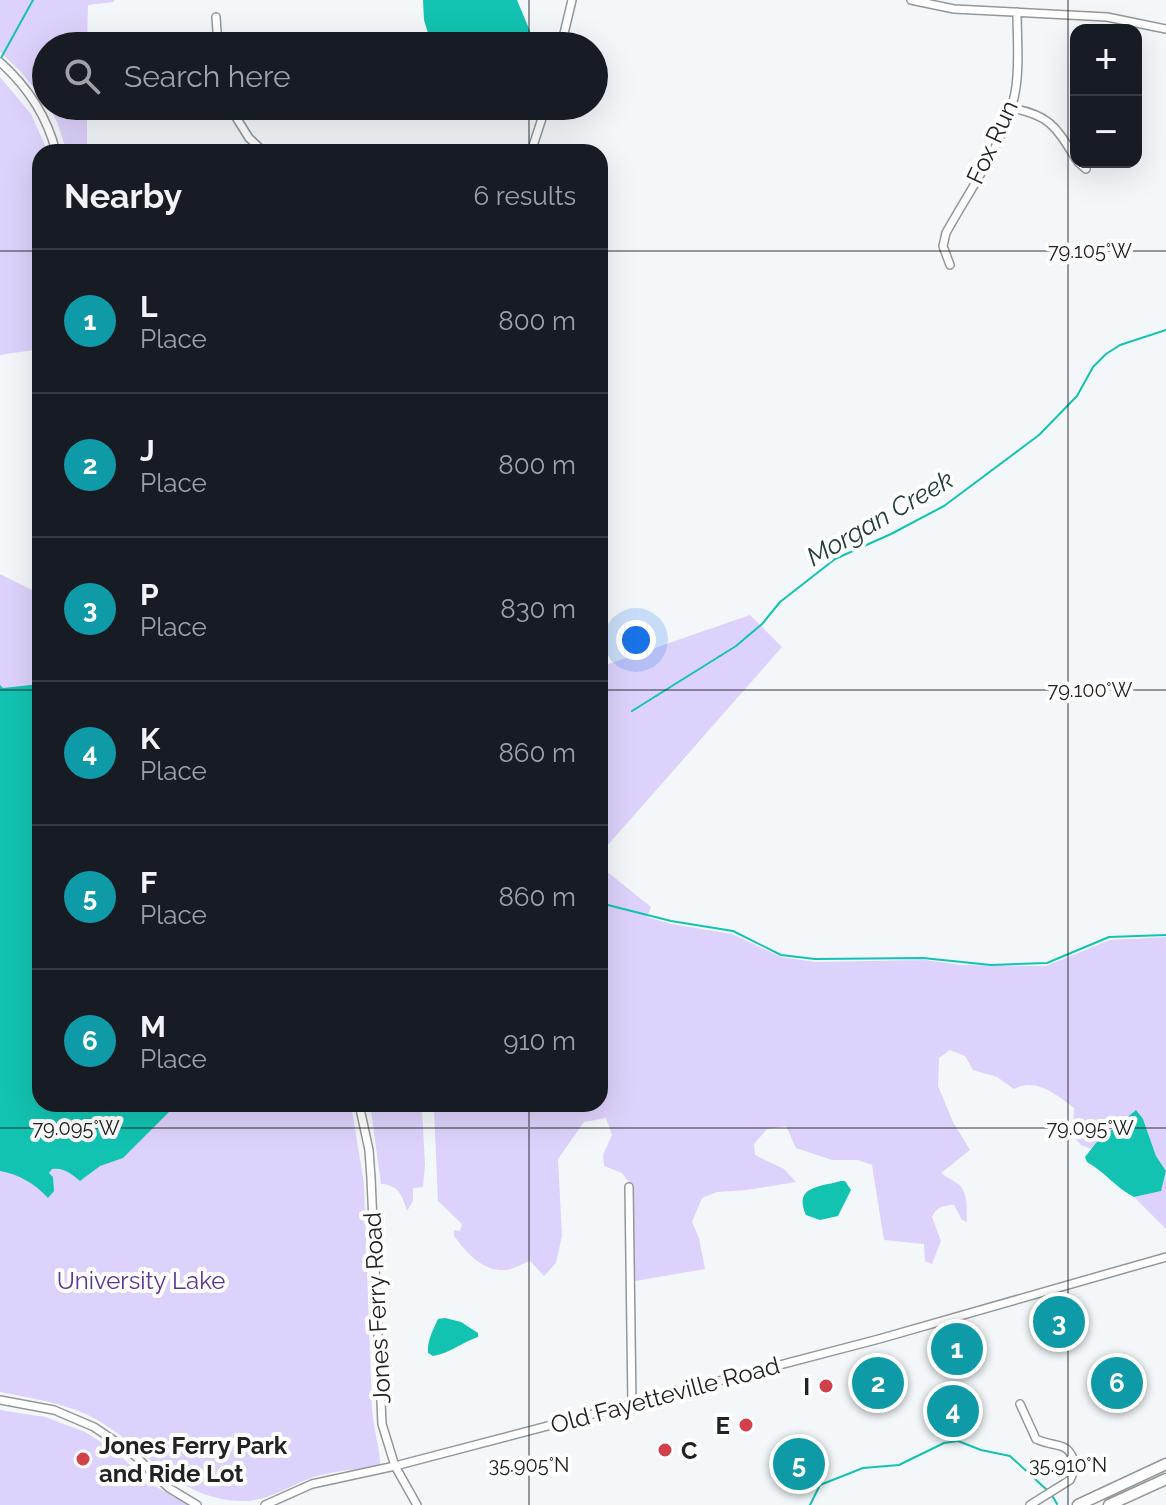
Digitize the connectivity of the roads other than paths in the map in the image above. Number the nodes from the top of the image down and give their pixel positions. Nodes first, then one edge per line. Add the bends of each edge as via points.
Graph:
1 (572, 0) edge
2 (911, 0) edge
3 (1017, 12) junction
4 (216, 17) dead end
5 (1166, 29) edge
6 (217, 32) edge
7 (564, 32) edge
8 (3, 65) edge
9 (32, 101) edge
10 (1011, 108) junction
11 (45, 120) edge
12 (238, 120) edge
13 (541, 120) edge
14 (54, 144) edge
15 (255, 144) edge
16 (534, 144) edge
17 (1070, 148) edge
18 (950, 265) dead end
19 (361, 1112) edge
20 (629, 1187) dead end
21 (1166, 1257) edge
22 (0, 1400) edge
23 (632, 1404) junction
24 (1020, 1404) dead end
25 (1166, 1464) edge
26 (395, 1466) junction
27 (1166, 1479) edge
28 (197, 1505) edge
29 (265, 1505) edge
30 (417, 1505) edge
31 (1030, 1505) edge
32 (1078, 1505) edge
33 (1109, 1505) edge

1 - 7 street
2 - 3 street via 954,9
3 - 5 street via 1098,16
3 - 10 street, Fox Run
4 - 6 street
8 - 9 street
10 - 17 street via 1051,123
10 - 18 street, Fox Run via 945,234 944,253
11 - 14 street
12 - 15 street
13 - 16 street
19 - 26 street, Jones Ferry Road via 371,1178 382,1424
20 - 23 street
21 - 23 street, Old Fayetteville Road
22 - 28 street via 54,1410 94,1427
23 - 26 street, Old Fayetteville Road
24 - 31 street via 1036,1439 1067,1447 1076,1466 1070,1480
25 - 32 highway
26 - 29 street, Old Fayetteville Road via 312,1484
26 - 30 street, Jones Ferry Road
27 - 33 highway

